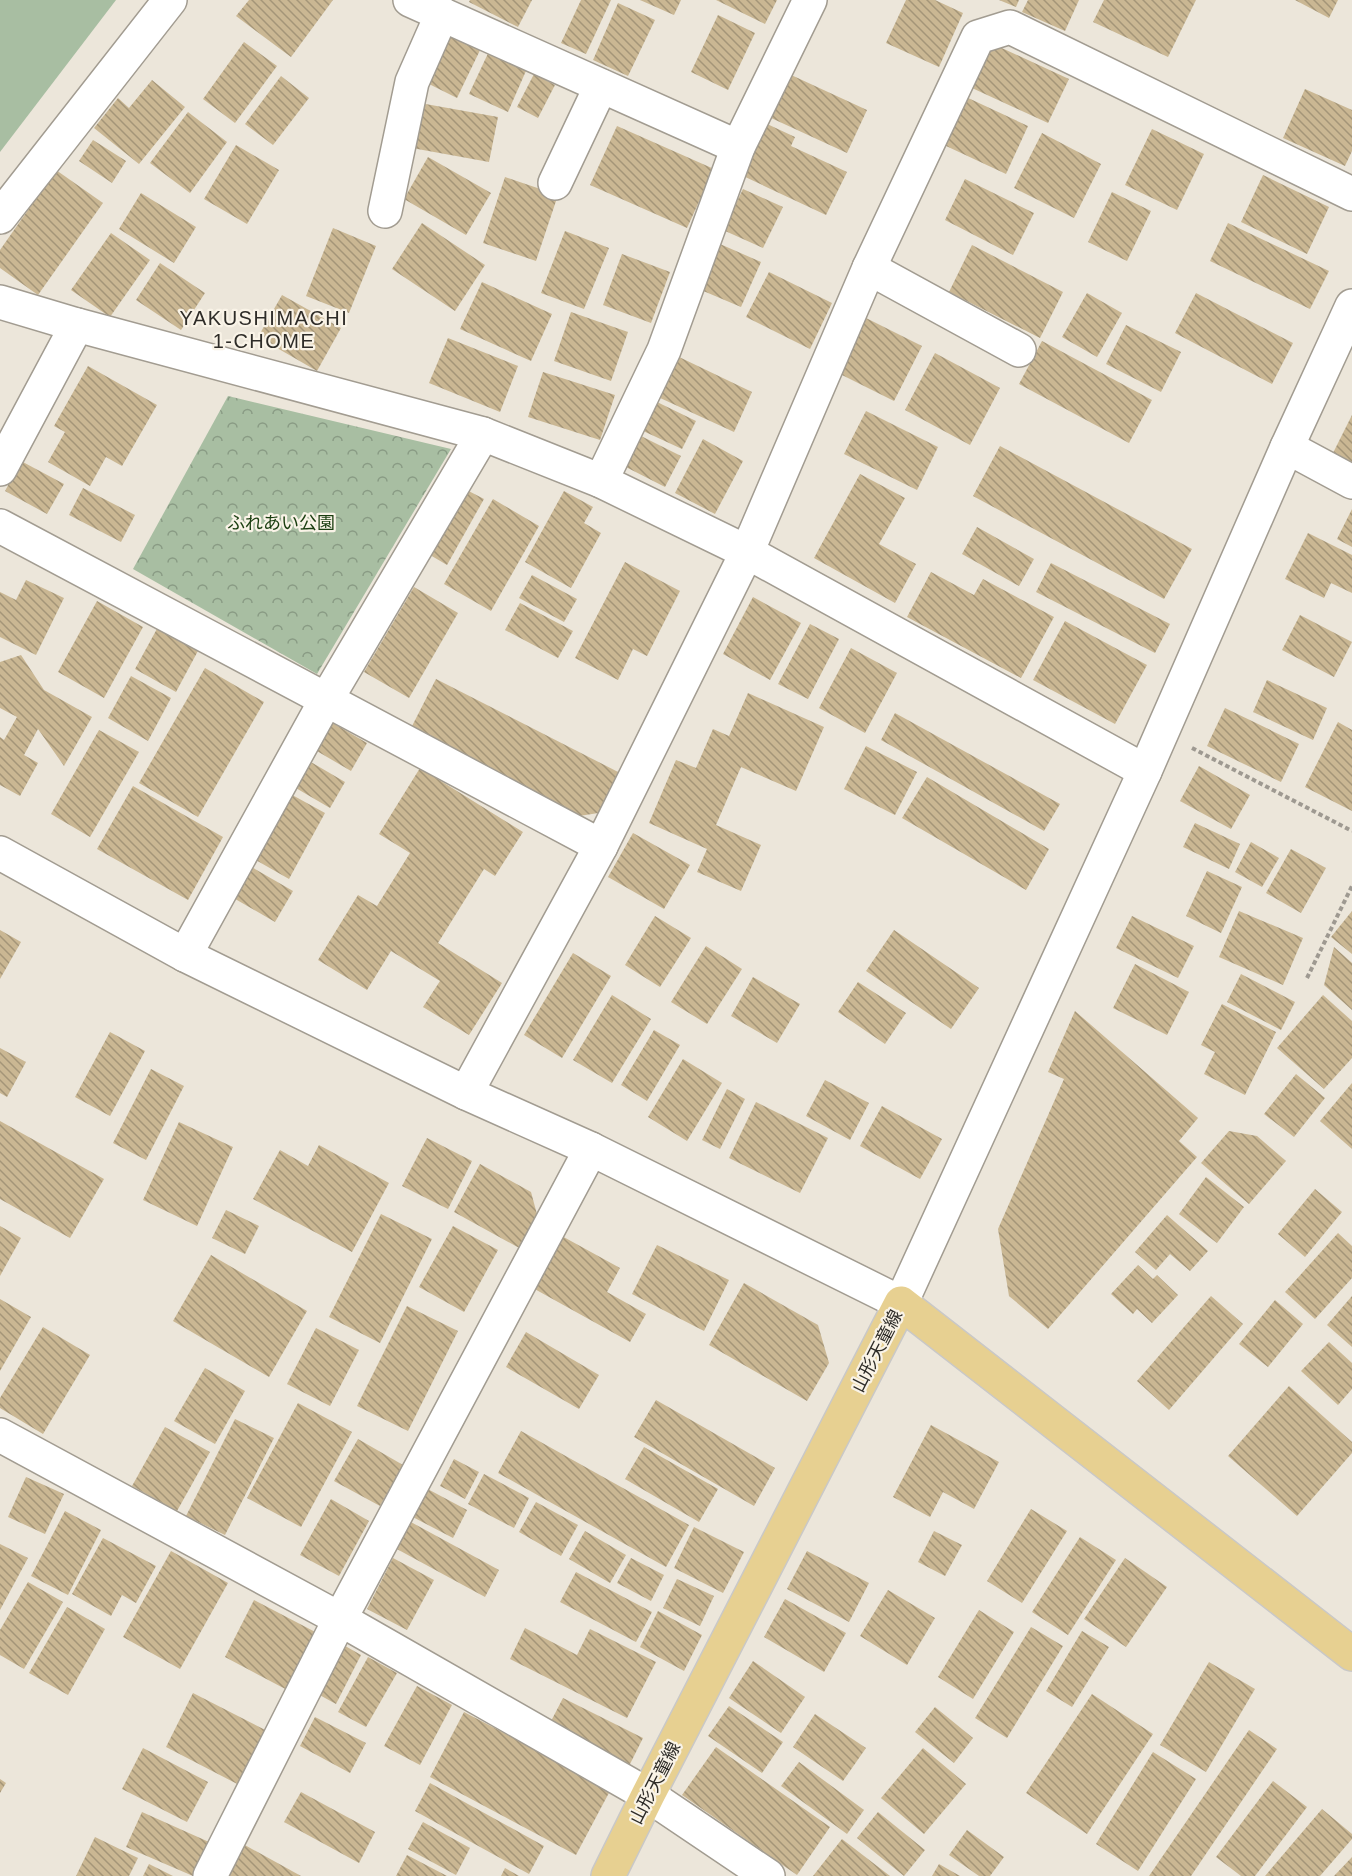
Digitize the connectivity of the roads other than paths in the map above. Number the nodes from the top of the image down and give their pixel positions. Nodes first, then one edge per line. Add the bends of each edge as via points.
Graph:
1 (170, 0) edge
2 (410, 0) edge
3 (810, 0) edge
4 (442, 14) junction
5 (601, 86) junction
6 (738, 147) junction
7 (555, 183) dead end
8 (1352, 194) edge
9 (385, 211) dead end
10 (0, 217) edge
11 (869, 268) junction
12 (0, 302) edge
13 (1352, 306) edge
14 (77, 325) junction
15 (1019, 350) dead end
16 (483, 434) junction
17 (1287, 447) junction
18 (0, 469) edge
19 (601, 481) junction
20 (1352, 482) edge
21 (0, 526) edge
22 (747, 552) junction
23 (326, 700) junction
24 (1145, 771) junction
25 (601, 846) junction
26 (0, 853) edge
27 (185, 955) junction
28 (466, 1093) junction
29 (591, 1149) junction
30 (901, 1303) junction
31 (0, 1435) edge
32 (340, 1619) junction
33 (1352, 1654) edge
34 (648, 1794) junction
35 (210, 1876) edge
36 (608, 1876) edge
37 (768, 1876) edge

1 - 10 street
2 - 4 street
3 - 6 street
4 - 5 street
4 - 9 street via 412,81
5 - 6 street
5 - 7 street
6 - 19 street via 664,350
8 - 11 street via 1010,27 978,37
11 - 15 street
11 - 22 street
12 - 14 street
13 - 17 street
14 - 16 street
14 - 18 street
16 - 19 street
16 - 23 street
17 - 20 street
17 - 24 street
19 - 22 street
21 - 23 street
22 - 24 street
22 - 25 street
23 - 25 street
23 - 27 street
24 - 30 street
25 - 28 street
26 - 27 street
27 - 28 street
28 - 29 street
29 - 30 street
29 - 32 street
30 - 33 main road, 山形天童線
30 - 34 main road, 山形天童線
31 - 32 street
32 - 34 street
32 - 35 street
34 - 36 main road, 山形天童線
34 - 37 street

